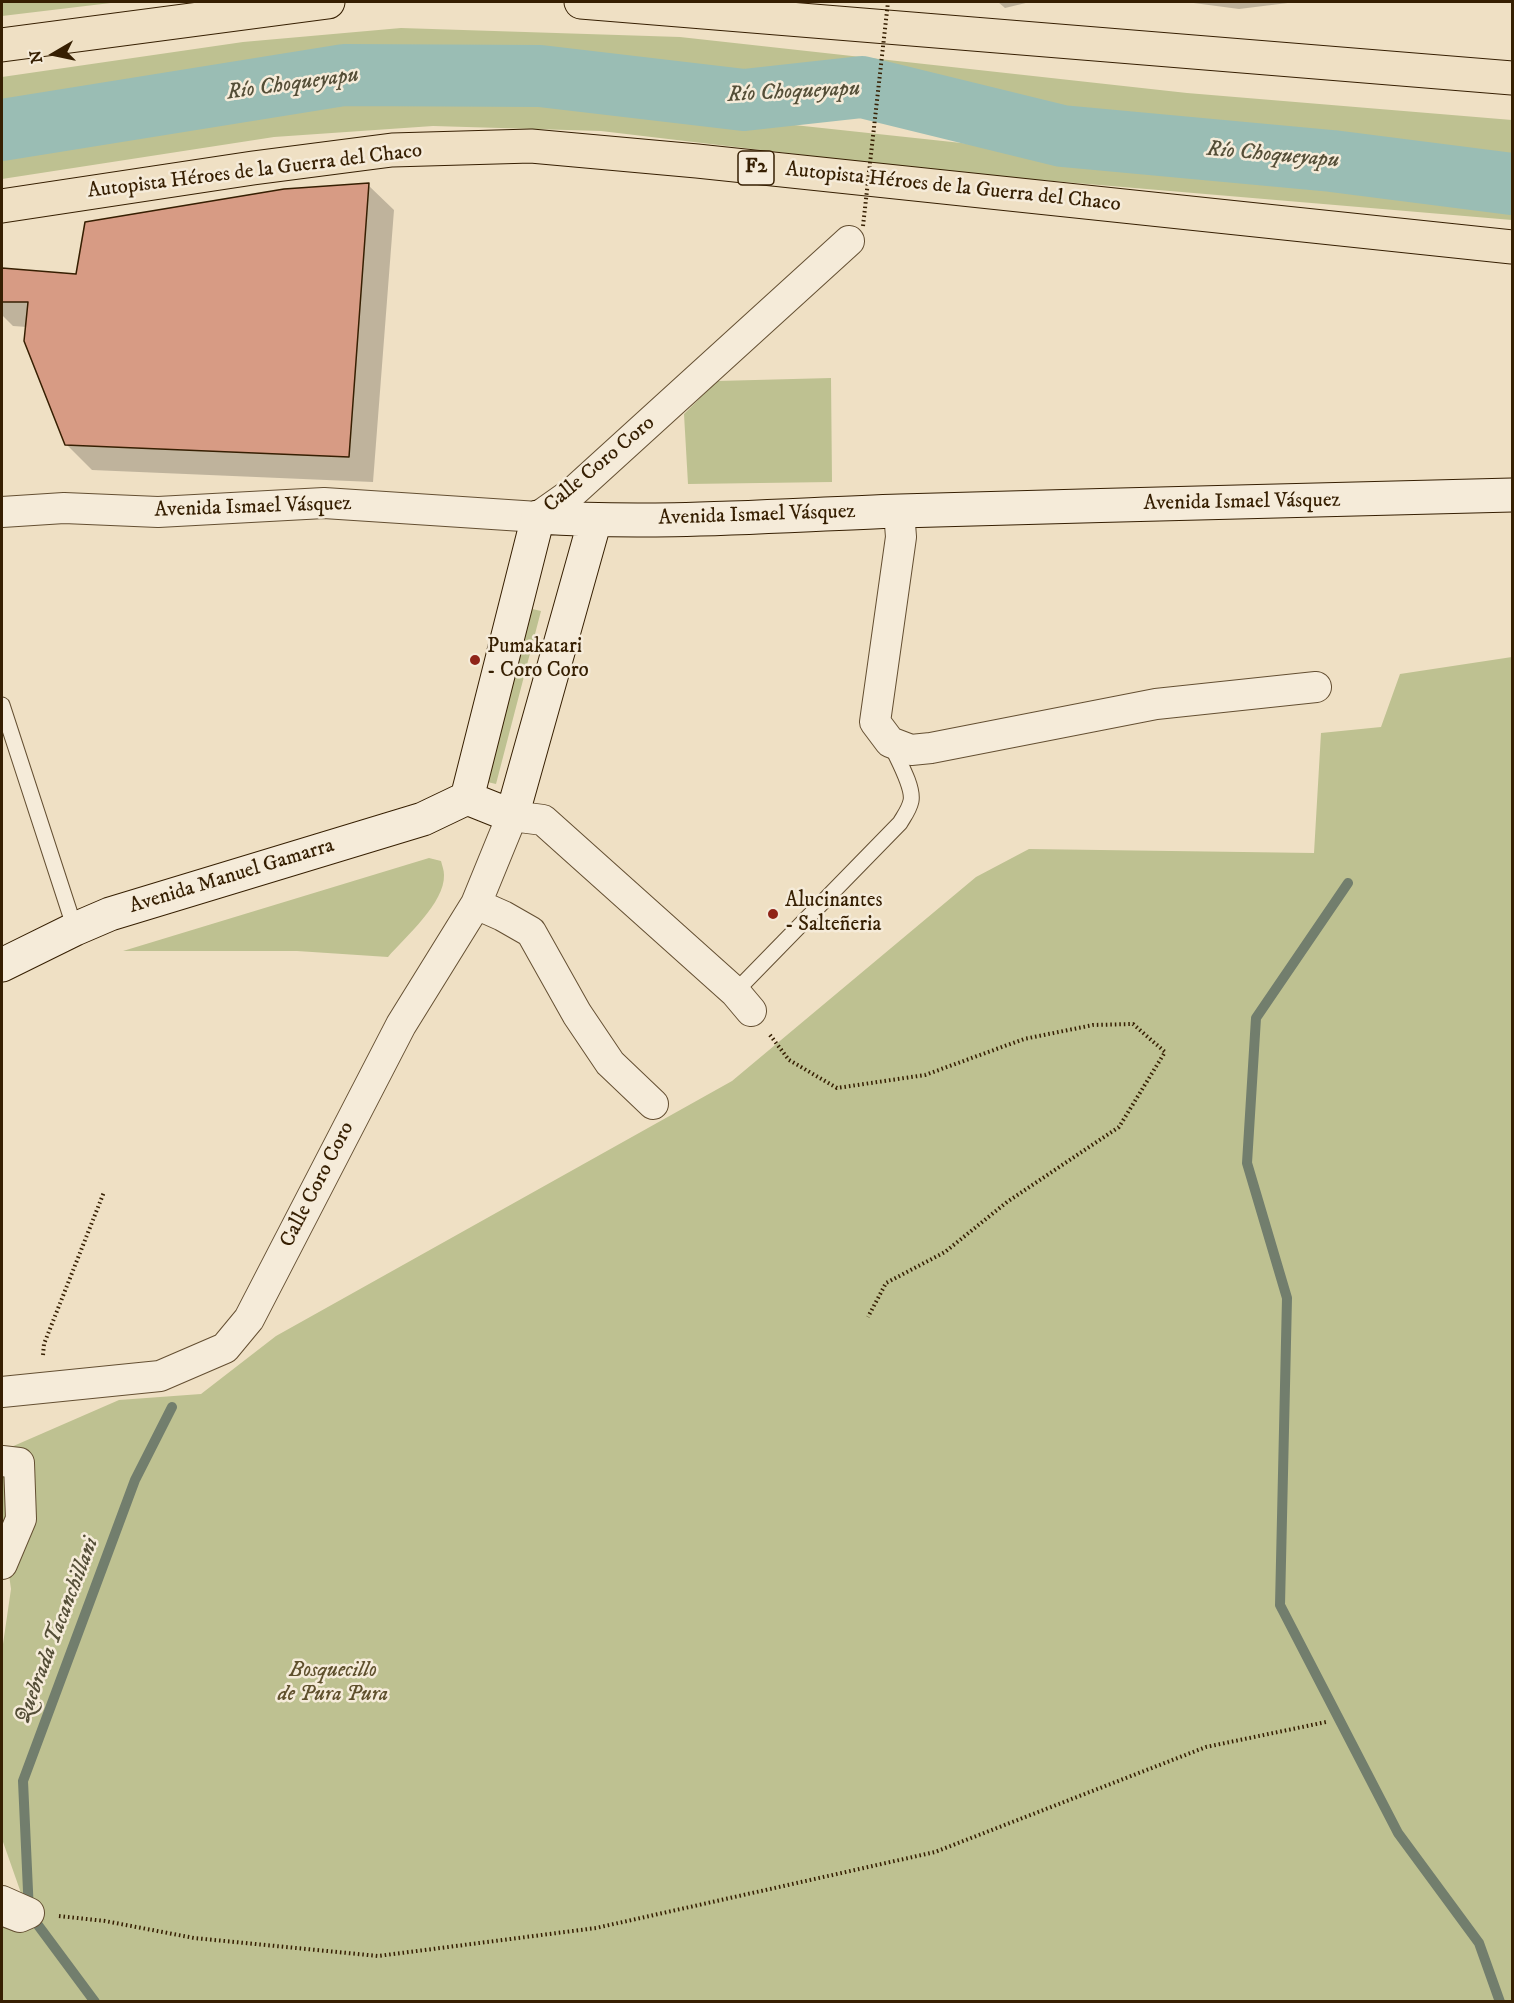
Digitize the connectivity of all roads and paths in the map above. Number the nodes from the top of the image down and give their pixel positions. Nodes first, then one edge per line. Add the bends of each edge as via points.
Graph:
1 (328, 2) edge
2 (581, 2) edge
3 (888, 2) edge
4 (2, 45) edge
5 (1512, 78) edge
6 (2, 206) edge
7 (856, 234) joint
8 (1512, 247) edge
9 (1512, 495) edge
10 (898, 511) junction
11 (2, 512) edge
12 (538, 517) junction
13 (595, 520) junction
14 (1316, 687) dead end
15 (2, 705) edge
16 (890, 742) junction
17 (467, 798) junction
18 (512, 816) junction
19 (476, 904) junction
20 (75, 929) junction
21 (2, 965) edge
22 (743, 1001) junction
23 (653, 1104) dead end
24 (104, 1192) dead end
25 (868, 1317) dead end
26 (38, 1389) junction
27 (2, 1392) edge
28 (2, 1461) edge
29 (2, 1564) edge
30 (1326, 1722) dead end
31 (2, 1901) edge
32 (15, 1912) edge

1 - 4 highway
2 - 5 highway
3 - 7 path, bridge
6 - 8 highway, Autopista Héroes de la Guerra del Chaco / F2 via 392,150 531,146
7 - 12 street, Calle Coro Coro via 572,493
9 - 10 main road, Avenida Ismael Vásquez
10 - 13 main road, Avenida Ismael Vásquez
10 - 16 street via 901,537 875,722
11 - 12 street, Avenida Ismael Vásquez via 64,508 158,512 324,502
12 - 13 main road, Avenida Ismael Vásquez
12 - 17 main road, Calle Coro Coro
13 - 18 main road, Calle Coro Coro
14 - 16 street via 1156,704 932,748 911,750
15 - 20 lane
16 - 22 lane via 910,789 907,813
17 - 18 main road
17 - 20 main road, Avenida Manuel Gamarra via 423,819 110,914
18 - 19 street, Calle Coro Coro
18 - 22 street via 543,820
19 - 23 street via 531,932 610,1063
19 - 26 street, Calle Coro Coro via 401,1025 249,1319 225,1348 160,1376
20 - 21 main road, Avenida Manuel Gamarra
22 - 25 path via 789,1060 837,1088 925,1075 1024,1039 1093,1025 1132,1024 1165,1052 1119,1126 1007,1202 945,1252 886,1283
24 - 26 path via 44,1344
26 - 27 street, Calle Coro Coro
28 - 29 street via 19,1463 21,1519
30 - 32 path via 1206,1747 935,1852 596,1929 378,1956 194,1938 105,1922
31 - 32 street

